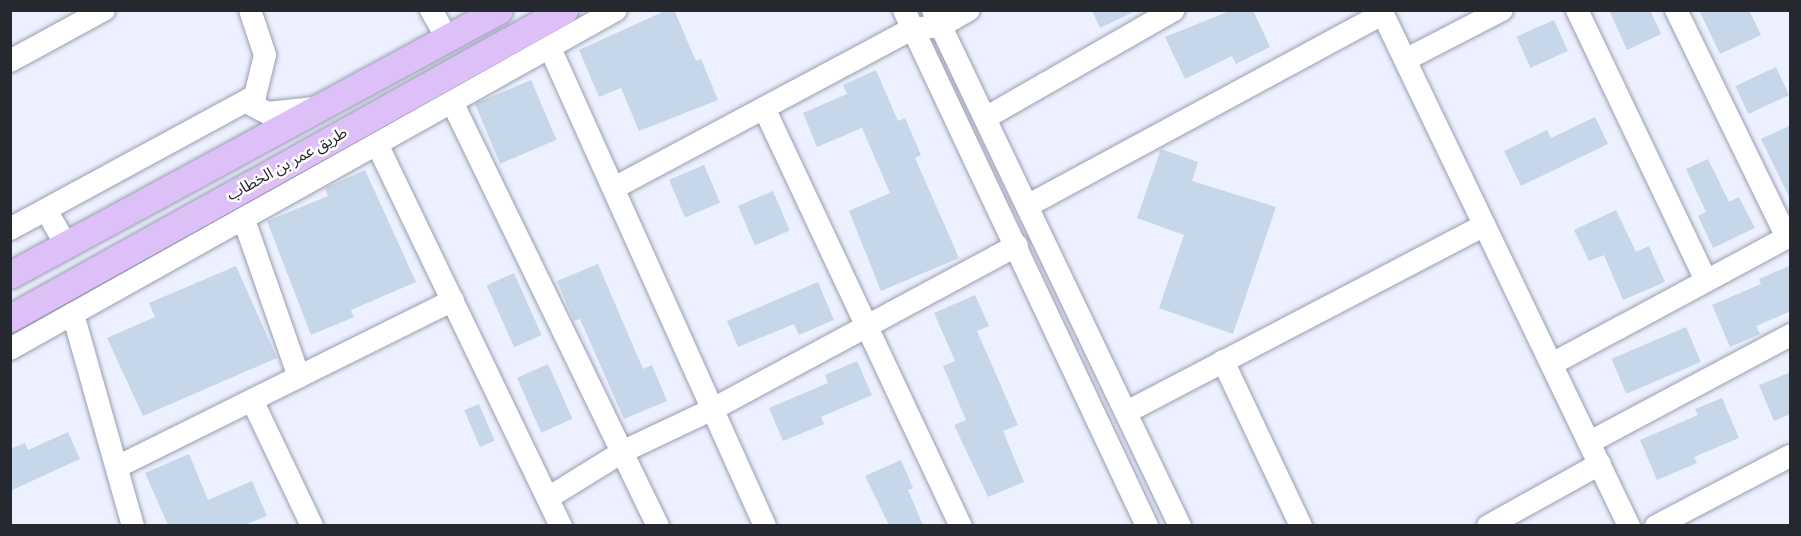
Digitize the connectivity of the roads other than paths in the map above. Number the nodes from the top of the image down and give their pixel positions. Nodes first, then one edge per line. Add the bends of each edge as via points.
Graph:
1 (104, 10) edge
2 (250, 10) edge
3 (431, 10) edge
4 (564, 10) edge
5 (616, 10) edge
6 (969, 10) edge
7 (1174, 10) edge
8 (1502, 10) edge
9 (1577, 10) edge
10 (1676, 10) edge
11 (1382, 12) edge
12 (485, 14) edge
13 (81, 16) edge
14 (937, 18) edge
15 (908, 20) edge
16 (448, 39) junction
17 (549, 48) junction
18 (1405, 60) junction
19 (10, 61) edge
20 (246, 102) junction
21 (453, 104) junction
22 (320, 108) junction
23 (764, 108) junction
24 (987, 117) junction
25 (377, 144) junction
26 (614, 188) junction
27 (1029, 205) junction
28 (46, 210) junction
29 (244, 220) junction
30 (1484, 225) junction
31 (10, 229) edge
32 (1789, 237) edge
33 (66, 244) junction
34 (1017, 245) junction
35 (10, 275) edge
36 (1706, 281) junction
37 (453, 300) junction
38 (73, 314) junction
39 (10, 318) edge
40 (869, 324) junction
41 (1791, 334) edge
42 (10, 349) edge
43 (1223, 361) junction
44 (1552, 364) junction
45 (299, 377) junction
46 (252, 400) junction
47 (713, 408) junction
48 (1127, 412) junction
49 (1590, 442) junction
50 (624, 451) junction
51 (1791, 456) edge
52 (1600, 464) junction
53 (117, 467) junction
54 (548, 498) junction
55 (133, 525) edge
56 (312, 525) edge
57 (561, 525) edge
58 (658, 525) edge
59 (765, 525) edge
60 (961, 525) edge
61 (1147, 525) edge
62 (1180, 525) edge
63 (1301, 525) edge
64 (1488, 525) edge
65 (1629, 525) edge
66 (1656, 525) edge

1 - 13 street
2 - 20 street via 265,55 255,96
3 - 16 street
4 - 39 main road, طريق عمر بن الخطاب
5 - 17 street
6 - 14 street
7 - 24 street
8 - 18 street
9 - 36 street
10 - 32 street
11 - 18 street
11 - 27 street
12 - 16 main road, طريق عمر بن الخطاب
13 - 19 street
14 - 15 street
14 - 24 street
15 - 23 street
15 - 34 street
16 - 22 main road, طريق عمر بن الخطاب
17 - 21 street
17 - 26 street
18 - 30 street
20 - 22 street via 268,112
20 - 28 street
21 - 25 street
21 - 50 street
22 - 33 main road, طريق عمر بن الخطاب
23 - 26 street
23 - 40 street
24 - 27 street
25 - 29 street
25 - 37 street
26 - 47 street
27 - 48 street
28 - 31 street
28 - 33 street
29 - 38 street
29 - 45 street
30 - 43 street
30 - 44 street
32 - 36 street
33 - 35 main road, طريق عمر بن الخطاب
34 - 40 street
34 - 61 street
36 - 44 street
37 - 45 street
37 - 54 street
38 - 42 street
38 - 53 street
40 - 47 street
40 - 60 street
41 - 49 street
43 - 48 street
43 - 63 street
44 - 49 street
45 - 46 street
46 - 53 street
46 - 56 street
47 - 50 street
47 - 59 street
48 - 62 street
49 - 52 street
50 - 54 street
50 - 58 street
51 - 66 street
52 - 64 street
52 - 65 street
53 - 55 street
54 - 57 street

